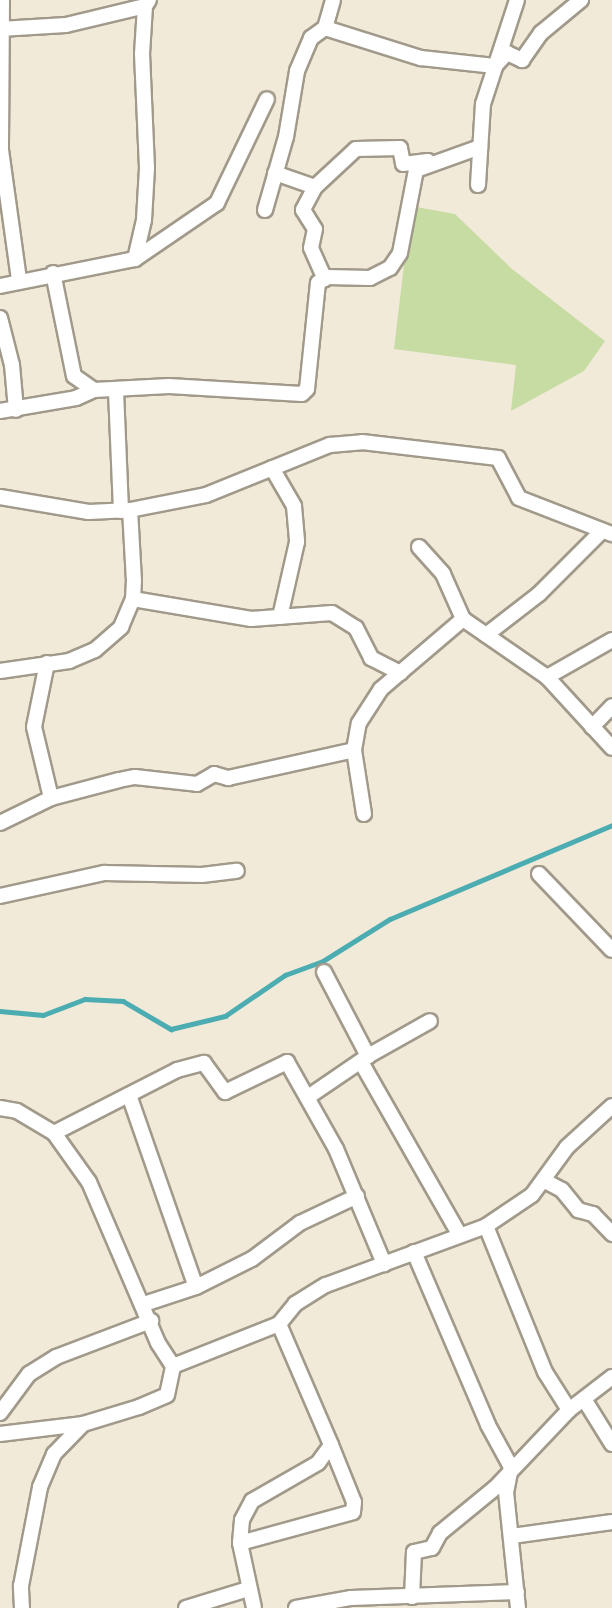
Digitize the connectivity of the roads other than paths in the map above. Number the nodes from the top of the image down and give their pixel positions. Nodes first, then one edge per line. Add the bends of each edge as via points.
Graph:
1 (2, 0) edge
2 (333, 0) edge
3 (517, 0) edge
4 (581, 0) edge
5 (147, 3) edge
6 (325, 28) junction
7 (1, 29) edge
8 (495, 66) junction
9 (267, 99) dead end
10 (480, 147) junction
11 (439, 159) junction
12 (275, 173) junction
13 (478, 185) dead end
14 (315, 187) junction
15 (265, 210) dead end
16 (135, 259) junction
17 (53, 273) junction
18 (324, 279) junction
19 (19, 280) junction
20 (1, 288) edge
21 (0, 318) edge
22 (94, 390) junction
23 (116, 391) junction
24 (16, 410) junction
25 (0, 411) edge
26 (272, 468) junction
27 (0, 496) edge
28 (125, 510) junction
29 (607, 533) edge
30 (419, 547) dead end
31 (132, 599) junction
32 (280, 617) junction
33 (463, 619) junction
34 (486, 635) junction
35 (612, 640) edge
36 (47, 663) junction
37 (0, 671) edge
38 (400, 673) junction
39 (547, 677) junction
40 (612, 706) edge
41 (592, 727) junction
42 (612, 748) edge
43 (354, 750) junction
44 (51, 798) junction
45 (364, 814) dead end
46 (0, 823) edge
47 (237, 871) dead end
48 (539, 874) dead end
49 (0, 896) edge
50 (612, 950) edge
51 (324, 972) dead end
52 (430, 1021) dead end
53 (365, 1059) junction
54 (129, 1095) junction
55 (308, 1097) junction
56 (612, 1105) edge
57 (0, 1108) edge
58 (54, 1133) junction
59 (545, 1181) junction
60 (357, 1196) junction
61 (485, 1226) junction
62 (459, 1234) junction
63 (612, 1234) edge
64 (414, 1252) junction
65 (384, 1264) junction
66 (196, 1287) junction
67 (144, 1304) junction
68 (151, 1321) junction
69 (279, 1324) junction
70 (173, 1366) junction
71 (612, 1377) edge
72 (584, 1399) junction
73 (569, 1410) junction
74 (0, 1413) edge
75 (83, 1424) junction
76 (0, 1434) edge
77 (612, 1444) edge
78 (331, 1445) junction
79 (511, 1466) junction
80 (612, 1522) edge
81 (512, 1536) junction
82 (240, 1544) junction
83 (248, 1589) junction
84 (517, 1592) junction
85 (412, 1597) junction
86 (22, 1608) edge
87 (186, 1608) edge
88 (254, 1608) edge
89 (296, 1608) edge
90 (518, 1608) edge

1 - 7 street
2 - 6 street
3 - 8 street
4 - 8 street via 541,33 522,60 507,53
5 - 7 street via 66,25
5 - 16 street via 147,168 144,220
6 - 8 street via 421,58
6 - 12 street via 311,38 301,56
7 - 19 street via 1,150
8 - 10 street via 482,104
9 - 16 street via 217,203
10 - 11 street
10 - 13 street
11 - 14 street via 402,164 400,148 356,149
11 - 18 street via 416,170 411,180 400,253 390,268 370,278
12 - 14 street
12 - 15 street
14 - 18 street via 303,210 315,229 311,248
16 - 17 street
17 - 19 street
17 - 22 street via 74,376
18 - 23 street via 315,291 307,389 302,394 169,386
19 - 20 street
21 - 24 street via 12,365
22 - 23 street
22 - 24 street
23 - 28 street
24 - 25 street
26 - 28 street via 206,495
26 - 29 street via 330,445 362,442 472,452 498,458 519,498
26 - 32 street via 294,506 297,542
27 - 28 street via 48,507
28 - 31 street
29 - 34 street
30 - 33 street via 443,574
31 - 32 street via 205,614
31 - 36 street via 121,628 96,650 69,662
32 - 38 street via 332,613 345,617 371,658
33 - 34 street
33 - 38 street
34 - 39 street
35 - 39 street
36 - 37 street
36 - 44 street via 34,727
38 - 43 street via 382,689 359,723
39 - 41 street
40 - 41 street
41 - 42 street
43 - 44 street via 228,778 215,774 197,784 135,777
43 - 45 street
44 - 46 street
47 - 49 street via 104,873
48 - 50 street
51 - 53 street
52 - 53 street
53 - 55 street
53 - 62 street
54 - 55 street via 177,1070 204,1063 225,1091 287,1062
54 - 58 street
54 - 66 street
55 - 60 street
56 - 59 street via 567,1147
57 - 58 street via 18,1111
58 - 67 street via 89,1182
59 - 61 street
59 - 63 street via 562,1190 578,1210 593,1214
60 - 65 street
60 - 66 street via 300,1223 252,1259
61 - 62 street
61 - 73 street via 545,1372
62 - 64 street
64 - 65 street
64 - 79 street via 488,1425
65 - 69 street via 326,1285 295,1304
66 - 67 street
67 - 68 street
68 - 70 street
68 - 74 street via 56,1357 29,1374
69 - 70 street
69 - 78 street
70 - 75 street via 167,1395
71 - 72 street
72 - 73 street
72 - 77 street
73 - 79 street via 538,1445
75 - 76 street
75 - 86 street via 54,1454 40,1487 21,1586
78 - 82 street via 318,1463 252,1501 242,1520
78 - 82 street via 354,1502 353,1512
79 - 81 street via 506,1492
79 - 85 street via 495,1488 440,1533 432,1548 414,1552
80 - 81 street
81 - 84 street
82 - 83 street
83 - 87 street
83 - 88 street
84 - 85 street
84 - 90 street
85 - 89 street via 351,1598

